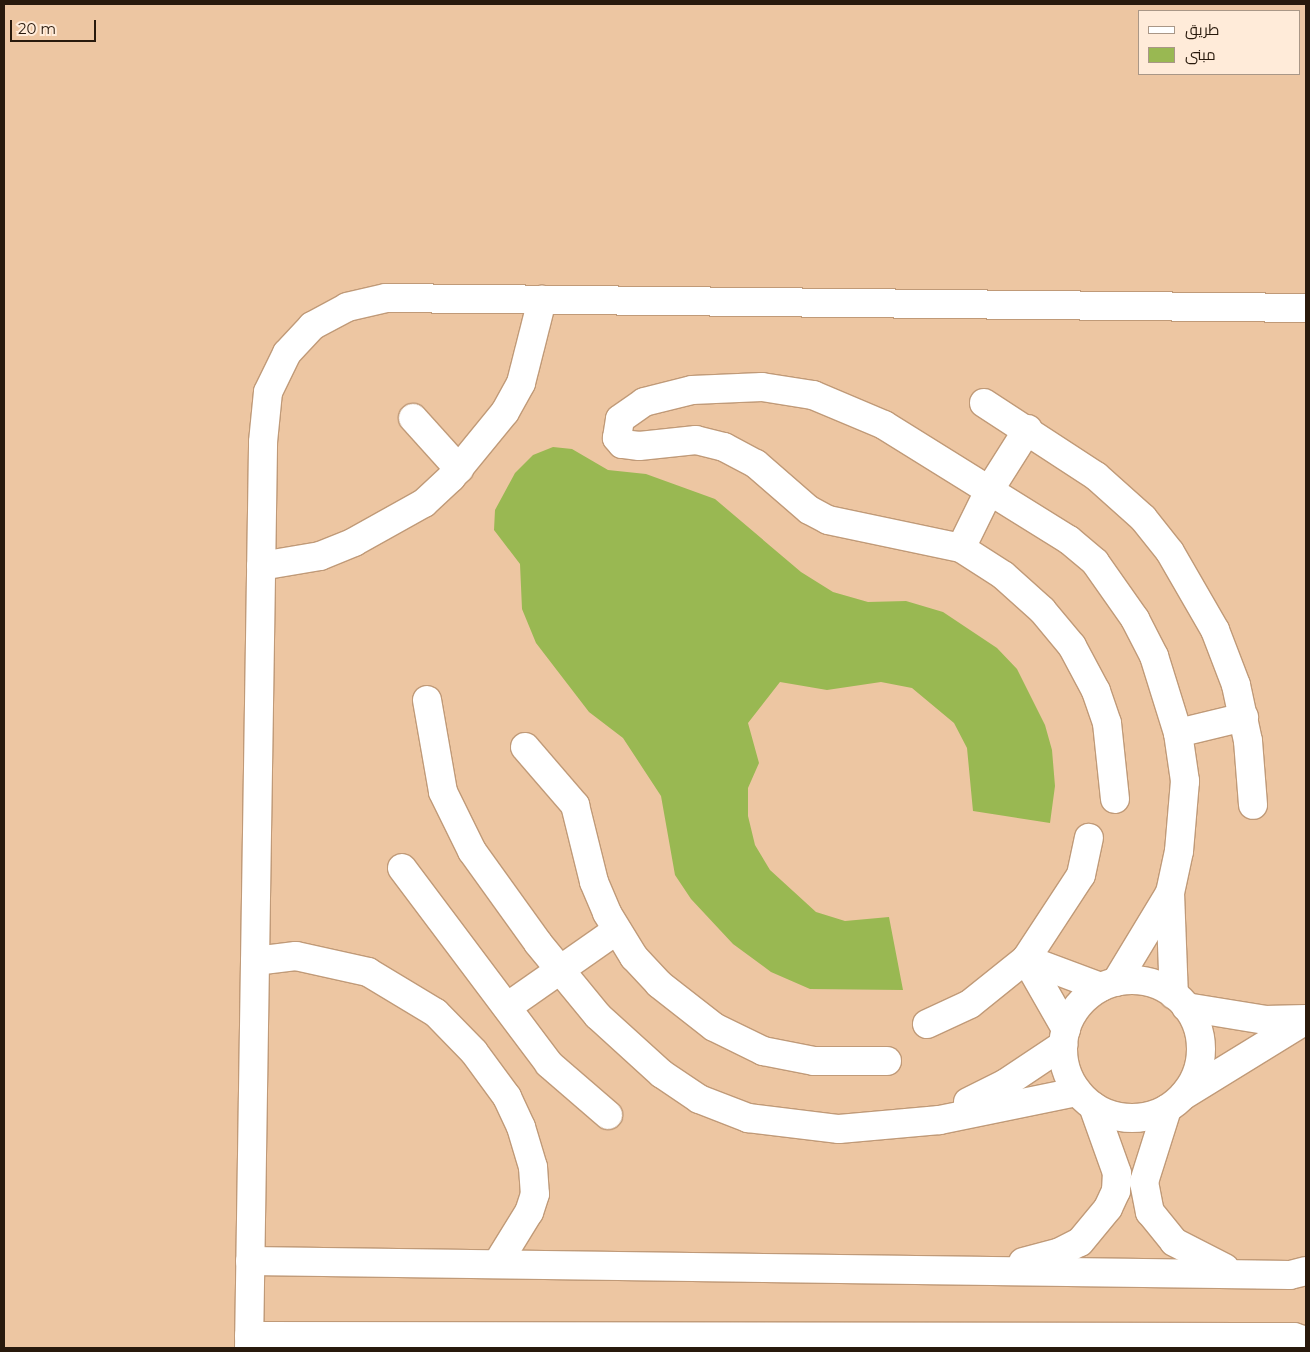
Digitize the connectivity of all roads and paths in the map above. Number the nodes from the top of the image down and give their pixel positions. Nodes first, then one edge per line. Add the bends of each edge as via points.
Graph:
1 (542, 300) junction
2 (1306, 308) edge
3 (984, 403) dead end
4 (413, 418) dead end
5 (1028, 429) junction
6 (459, 469) junction
7 (990, 489) junction
8 (961, 548) junction
9 (261, 566) junction
10 (427, 700) dead end
11 (1244, 718) junction
12 (1178, 734) junction
13 (525, 747) dead end
14 (1115, 799) dead end
15 (1253, 805) dead end
16 (1089, 838) dead end
17 (402, 868) dead end
18 (1170, 893) junction
19 (616, 930) junction
20 (1026, 959) junction
21 (255, 961) junction
22 (560, 970) junction
23 (1109, 985) junction
24 (1180, 1001) junction
25 (507, 1007) junction
26 (1306, 1020) edge
27 (927, 1024) dead end
28 (1064, 1037) junction
29 (887, 1061) dead end
30 (1085, 1099) junction
31 (1175, 1102) junction
32 (608, 1115) dead end
33 (902, 1124) junction
34 (250, 1261) junction
35 (497, 1264) junction
36 (982, 1270) junction
37 (1306, 1271) edge
38 (1240, 1274) junction
39 (1306, 1341) edge
40 (249, 1342) edge

1 - 2 street
1 - 6 street via 521,383 505,412
1 - 9 street via 386,298 347,307 312,326 287,353 268,392 263,442
3 - 5 street
4 - 6 street
5 - 7 street
5 - 11 street via 1126,500 1170,552 1215,630 1236,685
6 - 9 street via 424,503 388,526 320,556
7 - 8 street
7 - 8 street via 856,410 782,389 735,386 666,395 627,411 616,429 617,438 629,446 696,440 724,448 756,464 809,510 828,520
7 - 12 street via 1069,540 1095,562 1135,619 1154,656
8 - 14 street via 1003,575 1042,610 1072,646 1096,691 1107,723
9 - 21 street
10 - 22 street via 433,753 457,825 513,910
11 - 12 street
11 - 15 street
12 - 18 street via 1185,781 1180,852
13 - 19 street via 575,805 594,882
16 - 20 street via 1081,875
17 - 25 street
18 - 23 street
18 - 24 street
19 - 22 street
19 - 29 street via 658,984 738,1041 790,1059 850,1064
20 - 23 street
20 - 27 street via 970,1004
20 - 28 street
21 - 34 street
21 - 35 street via 296,956 368,972 436,1013 474,1052 507,1097 521,1127 533,1167 535,1194 529,1212
22 - 25 street
22 - 33 street via 598,1016 662,1074 716,1107 748,1118 818,1128
23 - 24 street via 1146,982
23 - 28 street via 1078,1006
24 - 26 street via 1265,1020
24 - 31 street via 1200,1036 1201,1052 1198,1068
25 - 32 street via 550,1064
26 - 31 street
28 - 30 street via 1064,1064
28 - 33 street via 979,1098
30 - 31 street via 1127,1118 1148,1117
30 - 33 street
30 - 36 street via 1117,1174 1116,1191 1094,1229 1060,1252
31 - 38 street via 1144,1182 1150,1212 1174,1242 1191,1254
34 - 35 street
34 - 40 street
35 - 36 street
36 - 38 street
37 - 38 street via 1290,1275
39 - 40 street via 1294,1337

